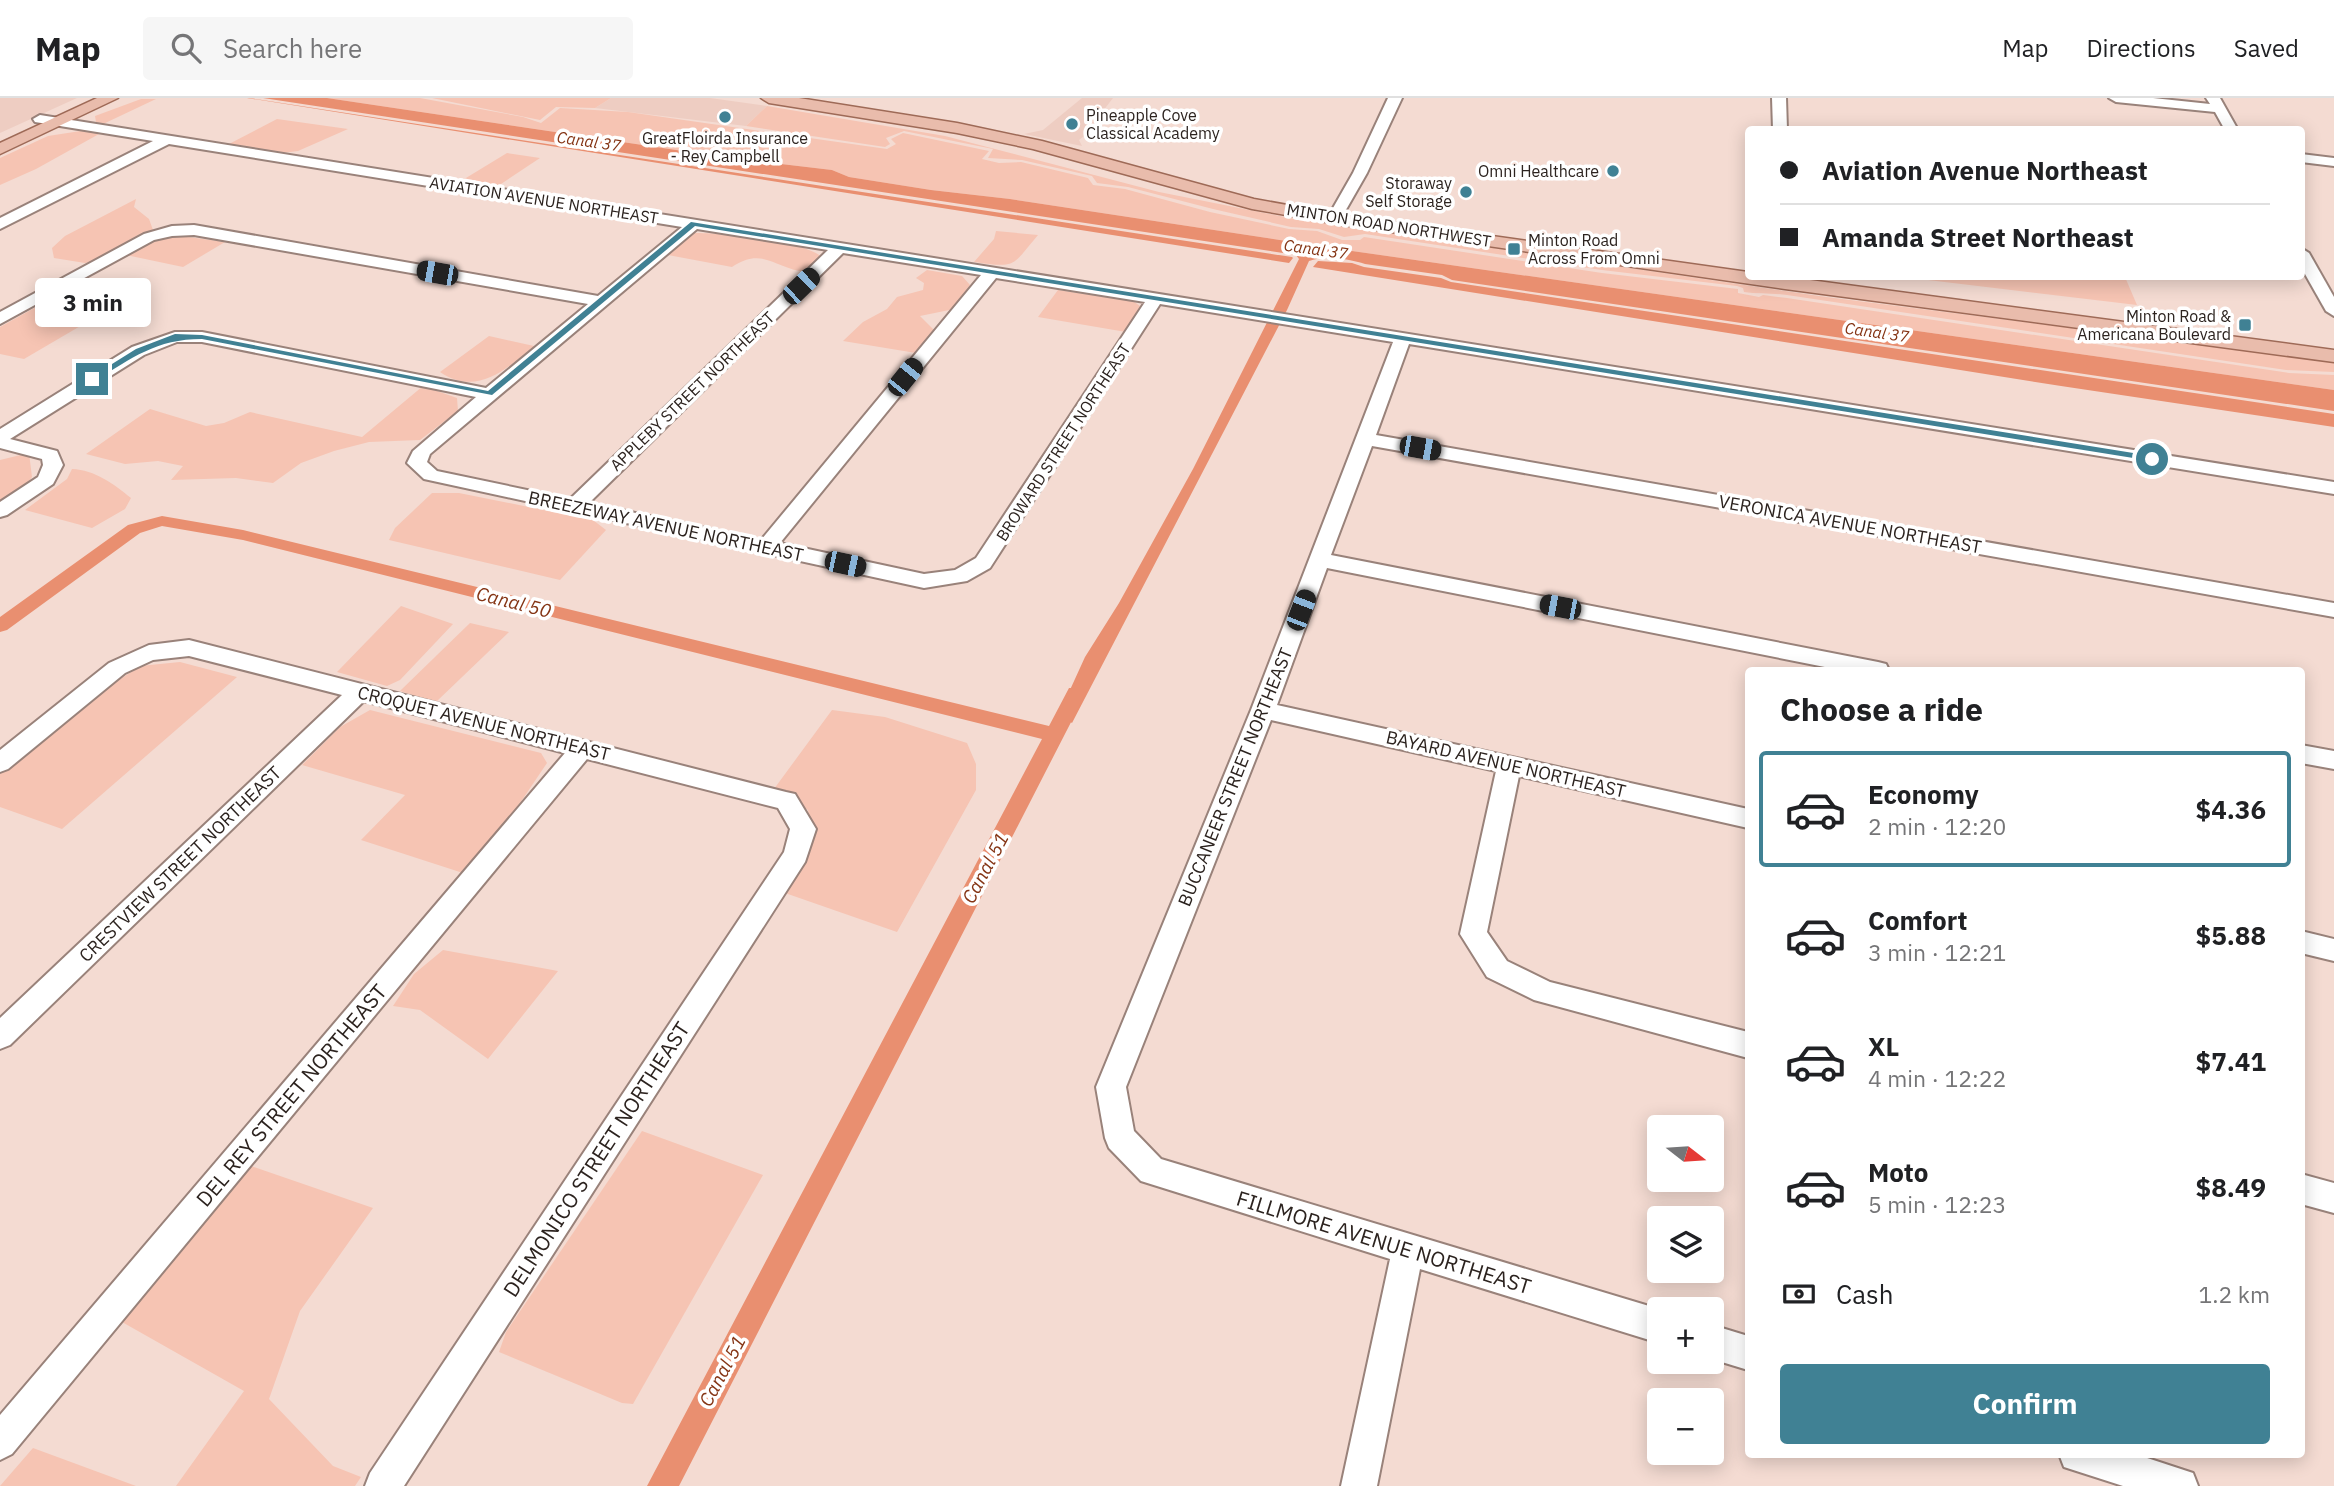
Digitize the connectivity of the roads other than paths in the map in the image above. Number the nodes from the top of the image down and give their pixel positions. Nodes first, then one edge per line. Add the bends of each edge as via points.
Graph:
1 (85, 98) edge
2 (110, 98) edge
3 (769, 98) edge
4 (1395, 98) edge
5 (1779, 98) edge
6 (2116, 98) edge
7 (2216, 104) edge
8 (40, 119) junction
9 (60, 122) junction
10 (1780, 126) edge
11 (2230, 126) edge
12 (0, 136) edge
13 (166, 140) junction
14 (0, 149) edge
15 (2305, 158) edge
16 (2334, 162) edge
17 (1114, 167) junction
18 (1340, 208) junction
19 (0, 224) edge
20 (694, 224) junction
21 (841, 247) junction
22 (2305, 260) edge
23 (1745, 267) edge
24 (993, 271) junction
25 (1745, 274) edge
26 (1785, 280) edge
27 (1853, 280) edge
28 (1156, 298) junction
29 (599, 301) junction
30 (2334, 311) edge
31 (0, 319) edge
32 (1403, 338) junction
33 (2334, 342) edge
34 (2334, 356) edge
35 (489, 394) junction
36 (0, 437) edge
37 (1366, 439) junction
38 (0, 442) edge
39 (2334, 488) edge
40 (573, 507) junction
41 (0, 511) edge
42 (766, 547) junction
43 (1321, 560) junction
44 (960, 576) joint
45 (2334, 610) edge
46 (1863, 667) edge
47 (360, 691) junction
48 (1263, 710) junction
49 (583, 748) junction
50 (2305, 755) edge
51 (2334, 760) edge
52 (0, 763) edge
53 (1509, 764) junction
54 (1745, 817) edge
55 (803, 829) joint
56 (2305, 943) edge
57 (2334, 950) edge
58 (0, 1036) edge
59 (1745, 1044) edge
60 (1119, 1138) joint
61 (2305, 1190) edge
62 (2334, 1198) edge
63 (1408, 1249) junction
64 (1647, 1322) edge
65 (1724, 1346) edge
66 (1745, 1352) edge
67 (0, 1442) edge
68 (2090, 1458) edge
69 (383, 1486) edge
70 (1359, 1486) edge
71 (2180, 1486) edge

1 - 8 main road
2 - 9 main road
3 - 17 main road, MINTON ROAD NORTHWEST via 957,128
4 - 18 street
5 - 10 street
6 - 7 street
7 - 11 street
8 - 9 street, AVIATION AVENUE NORTHEAST
8 - 12 main road
9 - 13 street, AVIATION AVENUE NORTHEAST
9 - 14 main road
13 - 19 street
13 - 20 street, AVIATION AVENUE NORTHEAST
15 - 16 street
17 - 18 main road, MINTON ROAD NORTHWEST
17 - 25 main road, MINTON ROAD NORTHWEST via 1265,206
18 - 23 main road, MINTON ROAD NORTHWEST
20 - 21 street, AVIATION AVENUE NORTHEAST
20 - 29 street
21 - 24 street, AVIATION AVENUE NORTHEAST
21 - 40 street, APPLEBY STREET NORTHEAST
22 - 30 street
24 - 28 street, AVIATION AVENUE NORTHEAST
24 - 42 street
26 - 34 main road, MINTON ROAD NORTHWEST
27 - 33 main road
28 - 32 street, AVIATION AVENUE NORTHEAST
28 - 44 street, BROWARD STREET NORTHEAST via 984,563
29 - 31 street via 194,230 149,237
29 - 35 street
32 - 37 street, BUCCANEER STREET NORTHEAST
32 - 39 street, AVIATION AVENUE NORTHEAST
35 - 36 street via 202,337 175,337 138,351
35 - 40 street, BREEZEWAY AVENUE NORTHEAST via 422,451 417,463 431,475
37 - 43 street, BUCCANEER STREET NORTHEAST
37 - 45 street, VERONICA AVENUE NORTHEAST
38 - 41 street via 50,455 53,465 46,480
40 - 42 street, BREEZEWAY AVENUE NORTHEAST
42 - 44 street, BREEZEWAY AVENUE NORTHEAST via 924,581
43 - 46 street
43 - 48 street, BUCCANEER STREET NORTHEAST
47 - 49 street, CROQUET AVENUE NORTHEAST
47 - 52 street, CROQUET AVENUE NORTHEAST via 189,648 149,653 117,668
47 - 58 street, CRESTVIEW STREET NORTHEAST
48 - 53 street, BAYARD AVENUE NORTHEAST
48 - 60 street, BUCCANEER STREET NORTHEAST via 1111,1087
49 - 55 street, CROQUET AVENUE NORTHEAST via 786,801
49 - 67 street, DEL REY STREET NORTHEAST
50 - 51 street
53 - 54 street, BAYARD AVENUE NORTHEAST
53 - 59 street via 1473,933 1497,969 1544,992
55 - 69 street, DELMONICO STREET NORTHEAST via 796,855
56 - 57 street
60 - 63 street, FILLMORE AVENUE NORTHEAST via 1152,1171
61 - 62 street
63 - 64 street, FILLMORE AVENUE NORTHEAST
63 - 70 street
65 - 66 street
68 - 71 street

